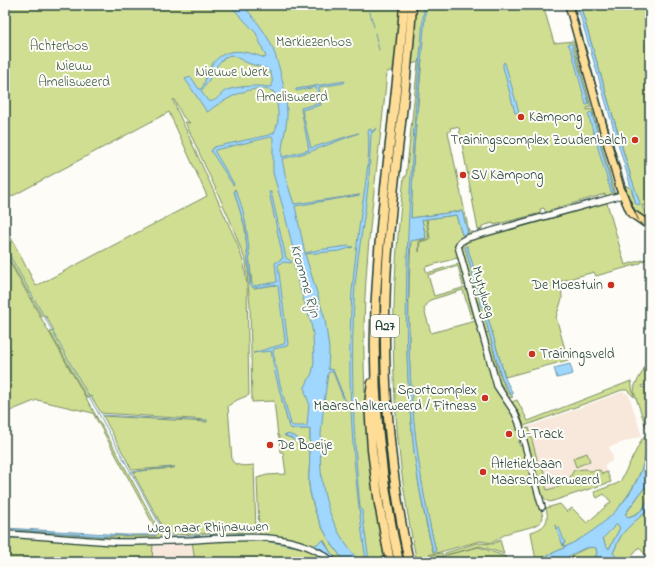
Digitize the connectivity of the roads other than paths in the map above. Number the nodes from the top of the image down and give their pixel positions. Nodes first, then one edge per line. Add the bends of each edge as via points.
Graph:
1 (404, 5) edge
2 (412, 5) edge
3 (568, 5) edge
4 (622, 195) junction
5 (650, 226) edge
6 (650, 230) edge
7 (375, 363) junction
8 (542, 507) dead end
9 (5, 534) edge
10 (333, 562) edge
11 (390, 562) edge
12 (399, 562) edge
13 (409, 562) edge

1 - 7 highway, A27 via 378,265
2 - 13 highway, A27 via 389,243 385,322 386,390 391,450
3 - 4 main road
4 - 5 main road via 632,213
4 - 6 main road via 624,208 630,217
4 - 8 street, Mytylweg via 467,238 458,246 497,386 518,420
7 - 11 highway, A27 via 369,404 370,425 379,504
7 - 12 highway, A27 via 384,483
9 - 10 street, Weg naar Rhijnauwen via 118,542 257,536 312,548

